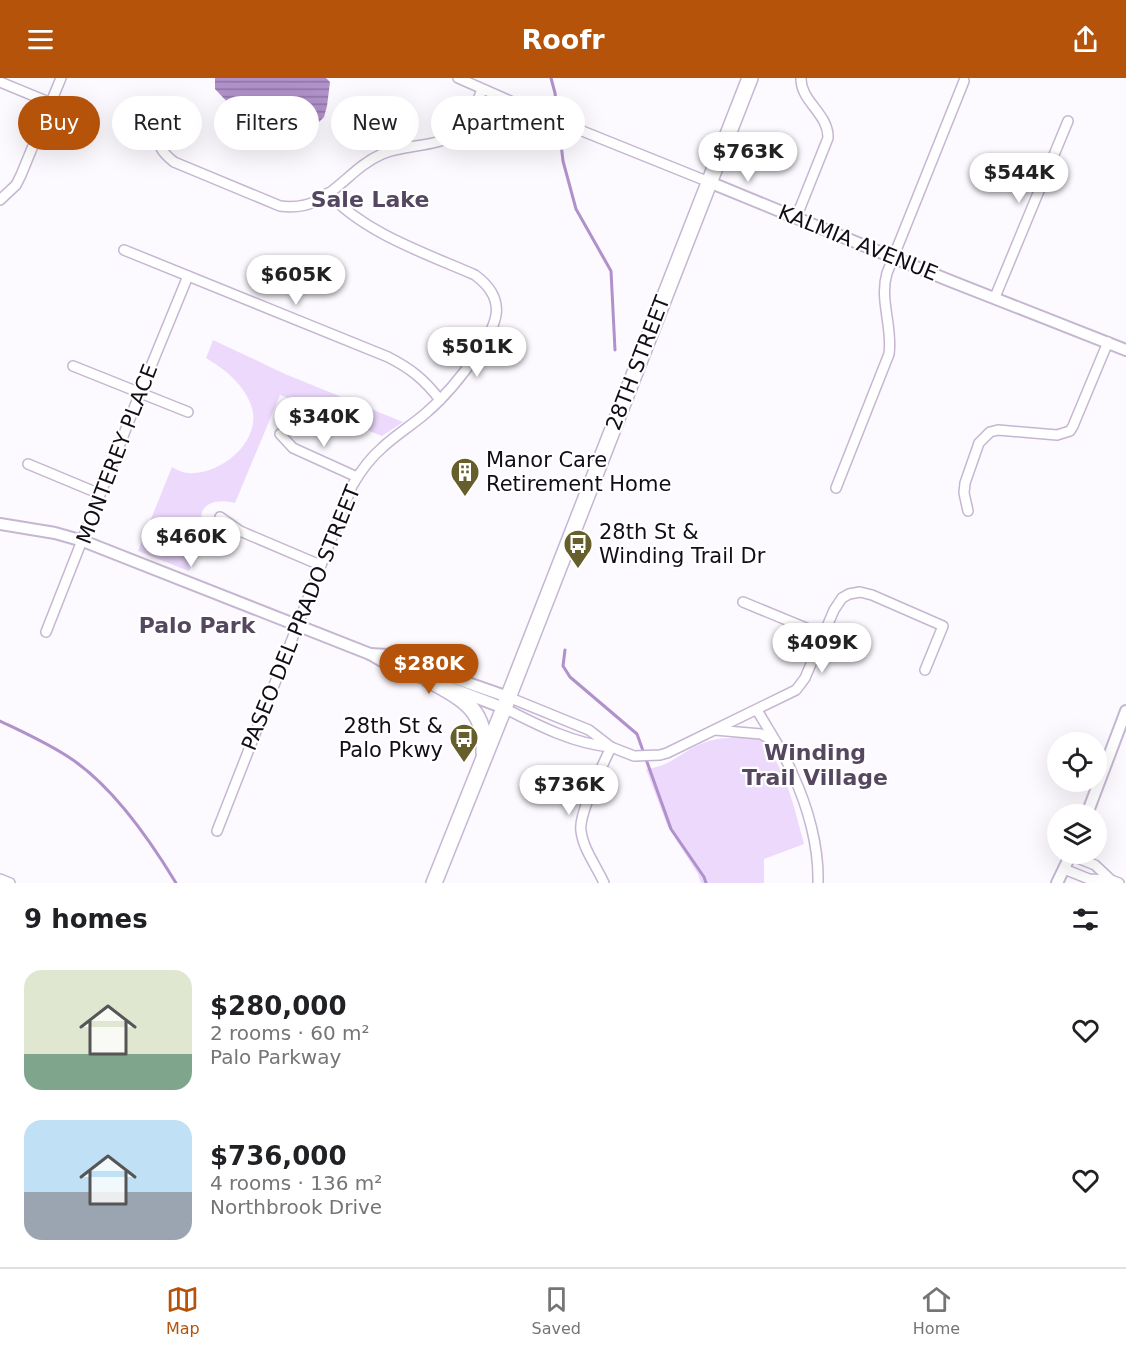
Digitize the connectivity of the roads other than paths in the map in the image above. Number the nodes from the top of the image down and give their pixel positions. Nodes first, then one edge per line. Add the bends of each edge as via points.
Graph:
1 (61, 78) edge
2 (458, 78) edge
3 (750, 78) edge
4 (801, 78) edge
5 (964, 81) dead end
6 (0, 82) edge
7 (482, 90) junction
8 (34, 96) edge
9 (54, 96) edge
10 (1068, 121) dead end
11 (31, 150) edge
12 (162, 150) edge
13 (709, 182) junction
14 (328, 193) junction
15 (0, 200) edge
16 (796, 218) junction
17 (124, 250) dead end
18 (893, 257) junction
19 (188, 276) junction
20 (995, 297) junction
21 (1108, 342) junction
22 (1126, 350) edge
23 (73, 366) dead end
24 (140, 393) junction
25 (440, 400) junction
26 (188, 412) dead end
27 (280, 434) dead end
28 (28, 464) dead end
29 (357, 477) junction
30 (837, 488) dead end
31 (100, 494) junction
32 (969, 511) dead end
33 (220, 517) dead end
34 (0, 524) edge
35 (83, 541) junction
36 (320, 565) junction
37 (743, 602) dead end
38 (296, 625) junction
39 (46, 632) dead end
40 (823, 635) junction
41 (370, 654) junction
42 (925, 670) dead end
43 (429, 680) junction
44 (506, 703) junction
45 (757, 710) junction
46 (1126, 711) edge
47 (715, 730) junction
48 (775, 741) junction
49 (611, 747) junction
50 (484, 759) junction
51 (1091, 804) edge
52 (217, 831) dead end
53 (1066, 864) edge
54 (1093, 864) edge
55 (1064, 869) junction
56 (0, 879) edge
57 (1115, 881) edge
58 (10, 883) edge
59 (434, 883) edge
60 (604, 883) edge
61 (818, 883) edge
62 (1057, 883) edge

1 - 9 street
2 - 7 street, KALMIA AVENUE
3 - 13 highway, 28TH STREET
4 - 16 street via 802,89 826,123 828,138
5 - 18 street
6 - 8 street
7 - 13 street, KALMIA AVENUE
7 - 14 street via 469,120 458,132 448,138 381,154
10 - 20 street
11 - 15 street via 16,185
12 - 14 street via 192,171 280,206 309,205
13 - 16 street, KALMIA AVENUE
13 - 44 highway, 28TH STREET
14 - 25 street, PASEO DEL PRADO STREET via 354,217 475,275 493,294 496,318 490,335
16 - 18 street, KALMIA AVENUE
17 - 19 street
18 - 20 street, KALMIA AVENUE
18 - 30 street via 884,292 890,354
19 - 24 street, MONTEREY PLACE
19 - 25 street via 407,367
20 - 21 street, KALMIA AVENUE
21 - 22 street, KALMIA AVENUE
21 - 32 street via 1070,431 1058,435 998,430 983,437 965,483
23 - 24 street
24 - 26 street
24 - 31 street, MONTEREY PLACE
25 - 29 street, PASEO DEL PRADO STREET via 382,447
27 - 29 street via 293,448
28 - 31 street
29 - 36 street, PASEO DEL PRADO STREET
31 - 35 street, MONTEREY PLACE
33 - 36 street via 240,531
34 - 35 street
35 - 38 street
35 - 39 street, MONTEREY PLACE
36 - 38 street, PASEO DEL PRADO STREET
37 - 40 street
38 - 41 street
38 - 52 street, PASEO DEL PRADO STREET
40 - 42 street via 842,598 855,593 872,595 943,626
40 - 45 street via 802,684
41 - 43 street
41 - 44 street via 388,655
43 - 44 street
43 - 50 highway via 475,711 483,733
44 - 49 street via 530,721 593,745
44 - 50 highway, 28TH STREET
45 - 47 street
45 - 48 street
46 - 51 street
47 - 48 street via 761,734
47 - 49 street via 660,755 634,756
48 - 61 street via 793,773 807,816
49 - 60 street via 580,830
50 - 59 highway, 28TH STREET
53 - 55 street
54 - 57 street
55 - 57 street via 1089,879
55 - 62 street
56 - 58 street

